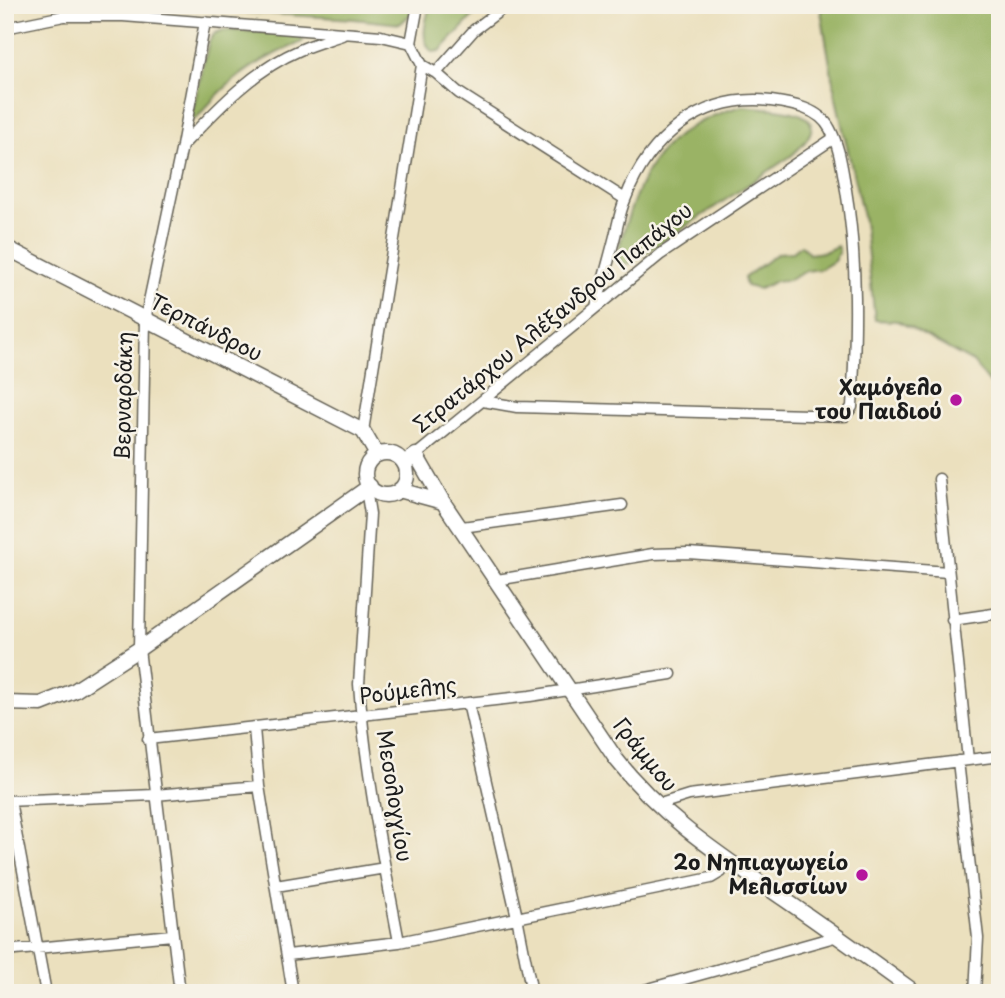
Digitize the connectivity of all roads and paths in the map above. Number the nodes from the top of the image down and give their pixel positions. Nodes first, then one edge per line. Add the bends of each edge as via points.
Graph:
1 (418, 5) edge
2 (507, 5) edge
3 (205, 22) junction
4 (5, 28) edge
5 (347, 33) junction
6 (411, 43) junction
7 (422, 65) junction
8 (436, 73) junction
9 (834, 138) junction
10 (182, 146) junction
11 (625, 200) junction
12 (5, 247) edge
13 (596, 307) junction
14 (145, 320) junction
15 (482, 401) junction
16 (362, 431) junction
17 (377, 455) junction
18 (410, 459) junction
19 (939, 480) dead end
20 (368, 488) junction
21 (399, 490) junction
22 (443, 502) junction
23 (622, 505) dead end
24 (462, 527) junction
25 (948, 572) junction
26 (497, 580) junction
27 (1000, 613) edge
28 (952, 620) junction
29 (139, 649) junction
30 (671, 674) dead end
31 (570, 691) junction
32 (5, 703) edge
33 (468, 703) junction
34 (363, 715) junction
35 (254, 728) junction
36 (148, 739) junction
37 (1000, 756) edge
38 (963, 761) junction
39 (259, 786) junction
40 (155, 794) junction
41 (8, 801) edge
42 (657, 805) junction
43 (728, 861) junction
44 (386, 868) junction
45 (276, 886) junction
46 (517, 917) junction
47 (172, 935) junction
48 (838, 936) junction
49 (399, 942) junction
50 (37, 948) junction
51 (5, 951) edge
52 (288, 955) junction
53 (46, 993) edge
54 (180, 993) edge
55 (293, 993) edge
56 (531, 993) edge
57 (634, 993) edge
58 (916, 993) edge
59 (975, 993) edge

1 - 6 street
2 - 8 street via 474,30
3 - 4 street via 64,16
3 - 5 street
3 - 10 street, Βερναρδάκη
5 - 6 street
5 - 10 street via 300,50 267,69 226,100
6 - 7 street
7 - 8 street
7 - 16 street
8 - 11 street via 459,93
9 - 11 street via 821,116 796,104 739,101 702,111 674,128 650,154
9 - 13 street, Στρατάρχου Αλέξανδρου Παπάγου via 691,232
9 - 15 street via 849,212 856,286 852,407 845,416 517,407
10 - 14 street, Βερναρδάκη
11 - 13 street
12 - 14 street, Τερπάνδρου
13 - 15 street, Στρατάρχου Αλέξανδρου Παπάγου
14 - 16 street, Τερπάνδρου
14 - 29 street, Βερναρδάκη
15 - 18 street, Στρατάρχου Αλέξανδρου Παπάγου
16 - 17 street
17 - 18 street
17 - 20 street via 366,469
18 - 21 street via 406,481
18 - 22 street, Γράμμου
19 - 25 street
20 - 21 street via 383,494
20 - 29 street
20 - 34 street, Μεσολογγίου via 359,684
21 - 22 street
22 - 24 street, Γράμμου
23 - 24 street
24 - 26 street, Γράμμου
25 - 26 street via 688,552
25 - 28 street
26 - 31 street, Γράμμου
27 - 28 street
28 - 38 street
29 - 32 street via 55,699
29 - 36 street, Βερναρδάκη
30 - 31 street, Ρούμελης
31 - 33 street, Ρούμελης
31 - 42 street, Γράμμου via 616,759
33 - 34 street, Ρούμελης
33 - 46 street
34 - 35 street, Ρούμελης
34 - 44 street, Μεσολογγίου
35 - 36 street, Ρούμελης
35 - 39 street
36 - 40 street, Βερναρδάκη
37 - 38 street
38 - 42 street via 689,795
38 - 59 street via 978,938
39 - 40 street
39 - 45 street
40 - 41 street
40 - 47 street, Βερναρδάκη
41 - 50 street
42 - 43 street, Γράμμου
43 - 46 street via 711,878
43 - 48 street, Γράμμου
44 - 45 street
44 - 49 street, Μεσολογγίου
45 - 52 street
46 - 49 street
46 - 56 street
47 - 50 street
47 - 54 street, Βερναρδάκη
48 - 57 street
48 - 58 street, Γράμμου
49 - 52 street
50 - 51 street
50 - 53 street
52 - 55 street

